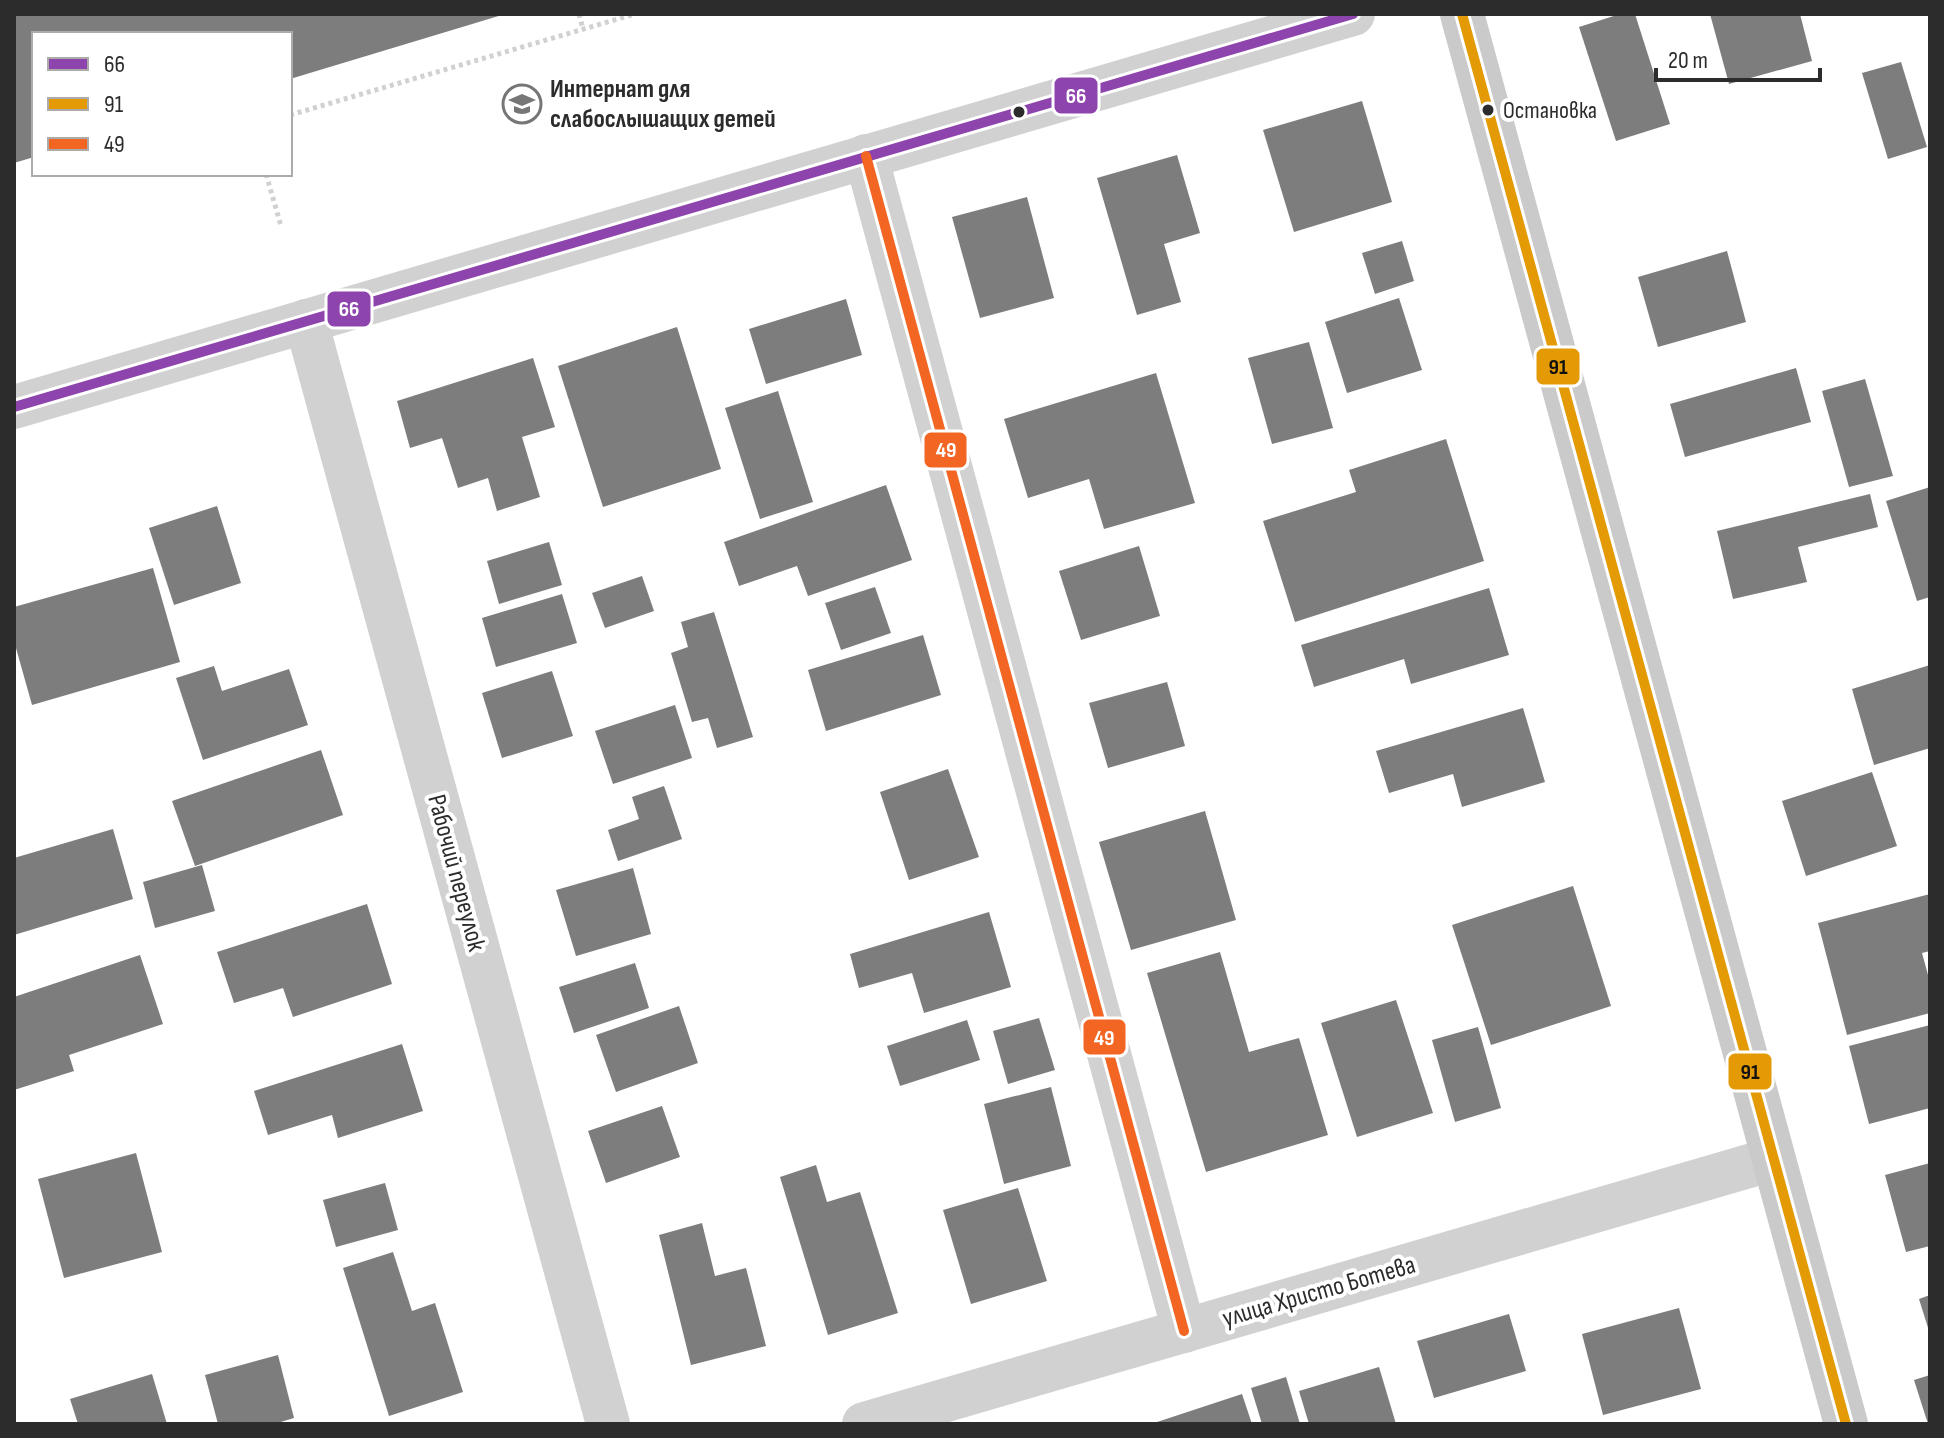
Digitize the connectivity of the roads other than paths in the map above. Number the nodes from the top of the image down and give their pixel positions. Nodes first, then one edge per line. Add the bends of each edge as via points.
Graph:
1 (1353, 14) edge
2 (1462, 14) edge
3 (866, 156) junction
4 (306, 321) junction
5 (14, 407) edge
6 (1773, 1159) junction
7 (1184, 1331) junction
8 (608, 1424) edge
9 (864, 1424) edge
10 (1846, 1424) edge

1 - 3 street
2 - 6 street
3 - 4 street
3 - 7 street
4 - 5 street
4 - 8 street, Рабочий переулок
6 - 7 street, улица Христо Ботева
6 - 10 street
7 - 9 street, улица Христо Ботева

